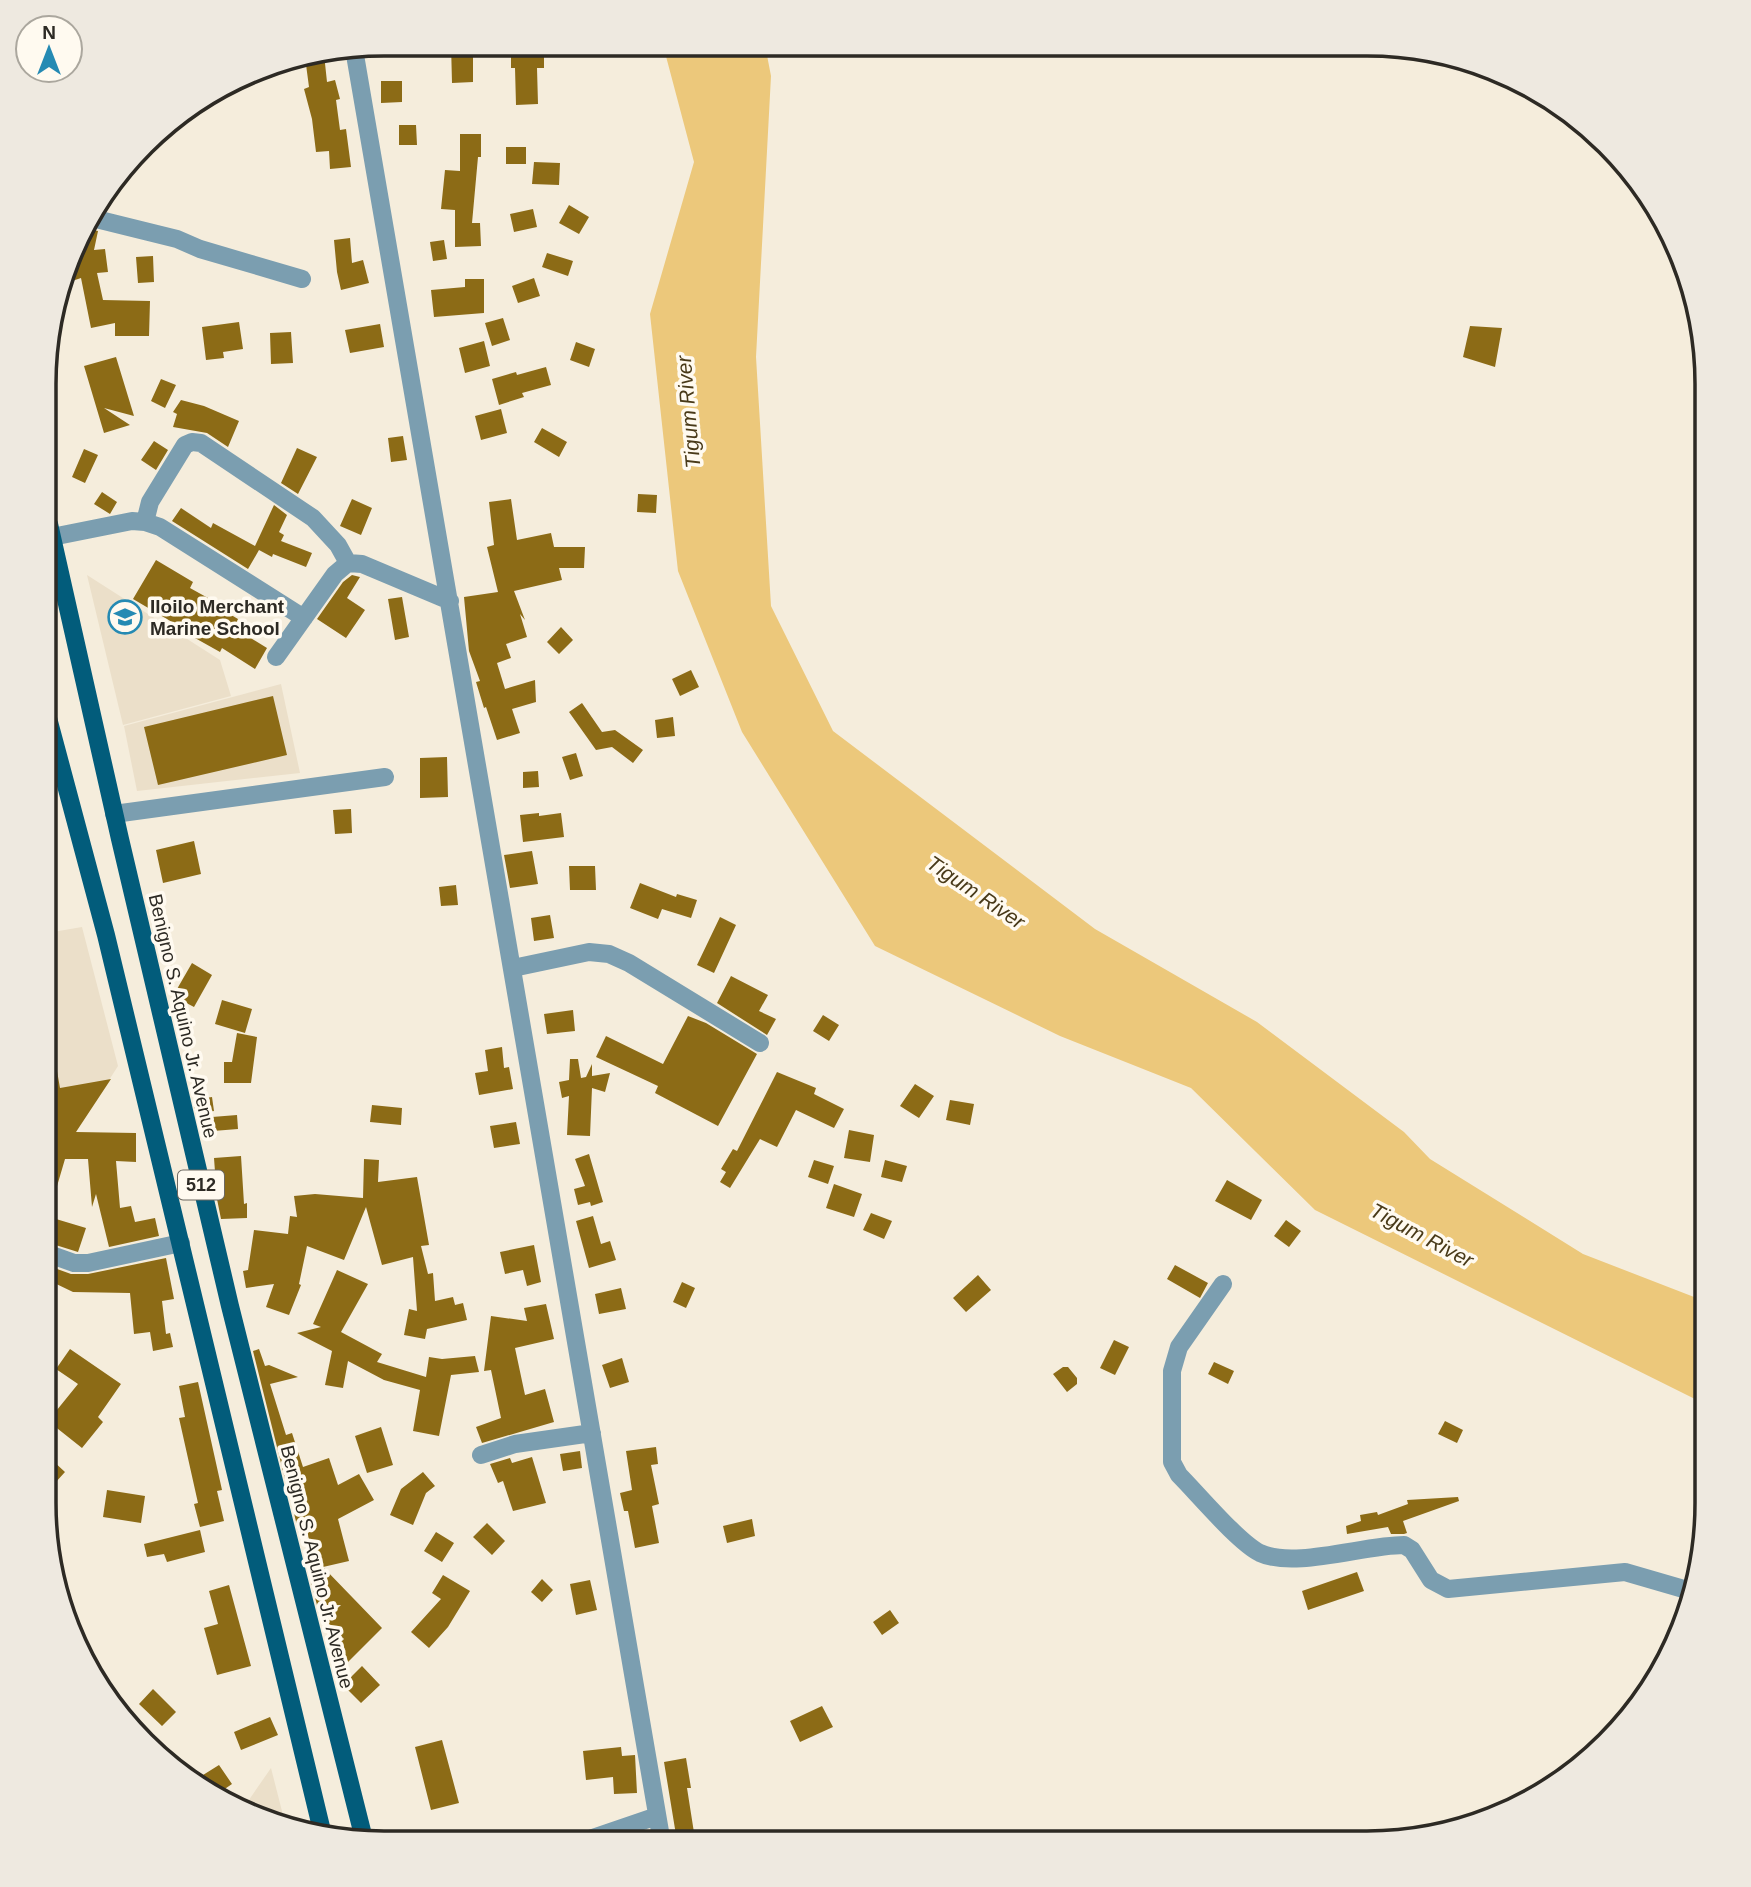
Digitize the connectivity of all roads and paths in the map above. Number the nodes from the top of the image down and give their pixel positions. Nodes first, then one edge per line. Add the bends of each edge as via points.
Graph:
1 (355, 58) edge
2 (100, 220) edge
3 (302, 279) dead end
4 (145, 522) junction
5 (56, 530) edge
6 (56, 553) edge
7 (348, 563) junction
8 (450, 601) junction
9 (304, 618) junction
10 (276, 657) dead end
11 (56, 748) edge
12 (385, 777) dead end
13 (114, 814) junction
14 (513, 968) junction
15 (760, 1043) dead end
16 (181, 1243) junction
17 (56, 1257) edge
18 (1223, 1284) dead end
19 (592, 1433) junction
20 (481, 1455) dead end
21 (1684, 1589) edge
22 (657, 1816) junction
23 (322, 1825) edge
24 (362, 1830) edge
25 (613, 1831) edge
26 (660, 1831) edge

1 - 8 street
2 - 3 street
4 - 5 street
4 - 7 street via 150,502 185,445 201,443 313,518
4 - 9 street
6 - 13 main road, Benigno S. Aquino Jr. Avenue / 512
7 - 8 street via 362,564
7 - 9 street
8 - 14 street
9 - 10 street
11 - 16 main road, 512
12 - 13 street
13 - 24 main road, Benigno S. Aquino Jr. Avenue / 512 via 230,1306
14 - 15 street via 589,952 609,954
14 - 19 street
16 - 17 street via 88,1263
16 - 23 main road, 512
18 - 21 street via 1179,1346 1172,1371 1172,1462 1179,1475 1258,1553 1287,1560 1404,1545 1412,1549 1431,1580 1448,1589 1625,1572
19 - 20 street via 515,1444
19 - 22 street
22 - 25 street
22 - 26 street

